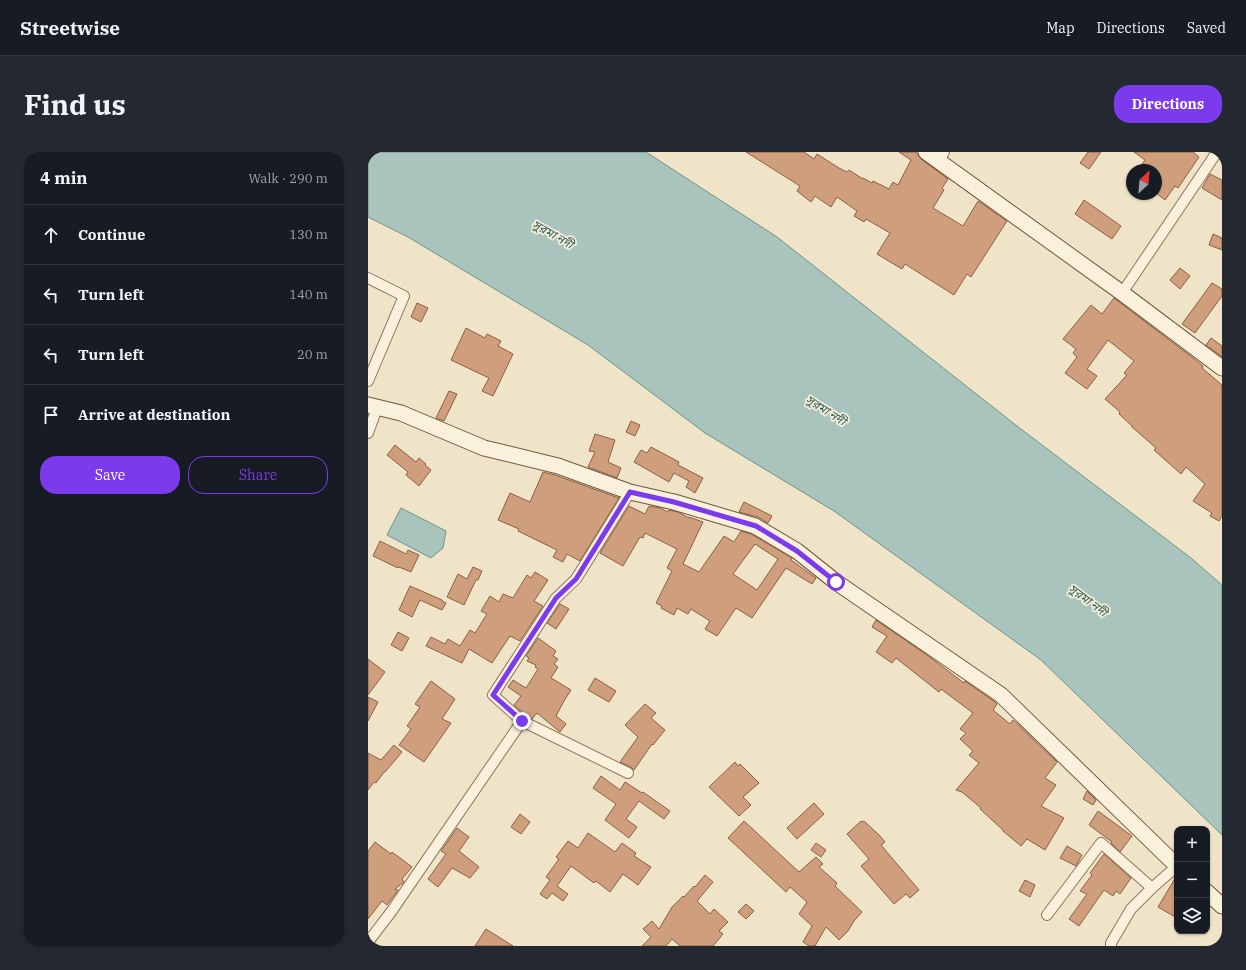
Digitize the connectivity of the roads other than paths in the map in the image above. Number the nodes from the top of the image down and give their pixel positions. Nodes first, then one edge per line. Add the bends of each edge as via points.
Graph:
1 (926, 152) edge
2 (1217, 152) edge
3 (942, 156) edge
4 (368, 278) edge
5 (1122, 293) junction
6 (1222, 368) edge
7 (368, 381) edge
8 (373, 407) edge
9 (368, 433) edge
10 (630, 492) junction
11 (522, 721) junction
12 (628, 773) dead end
13 (1174, 863) edge
14 (1174, 869) edge
15 (1152, 888) junction
16 (1210, 895) edge
17 (1222, 906) edge
18 (1047, 915) dead end
19 (368, 942) edge
20 (1111, 946) edge

1 - 3 street
2 - 5 street
3 - 5 street
4 - 7 street via 404,296
5 - 6 street
8 - 9 street
8 - 10 street via 401,413 484,448 558,466
10 - 11 street via 576,579 556,598 493,695
10 - 13 street via 756,526 797,551 836,582 1001,695
11 - 12 street
11 - 19 street
14 - 15 street
15 - 18 street via 1101,843
15 - 20 street via 1131,909
16 - 17 street

